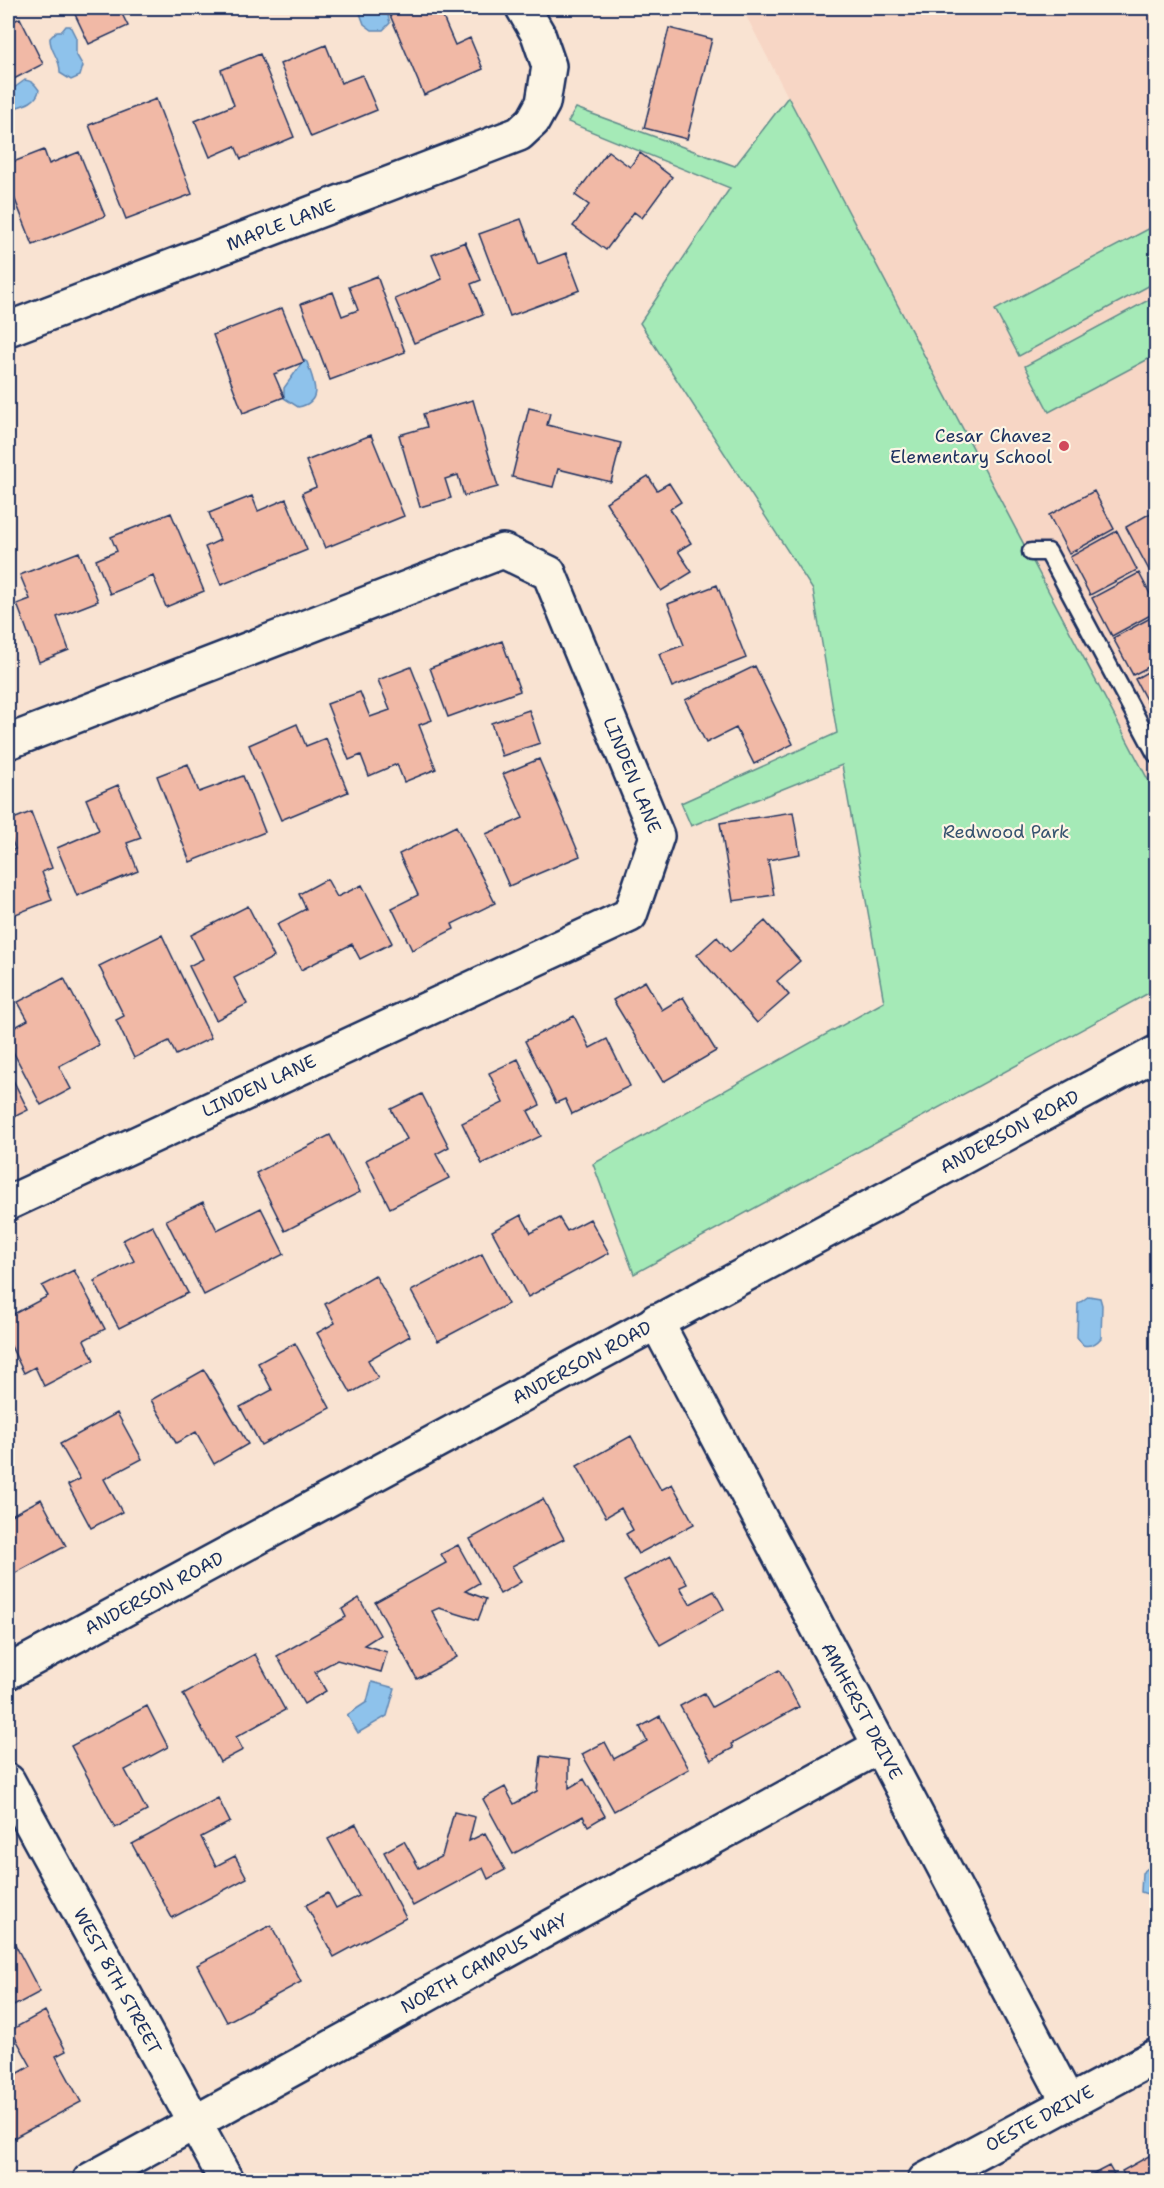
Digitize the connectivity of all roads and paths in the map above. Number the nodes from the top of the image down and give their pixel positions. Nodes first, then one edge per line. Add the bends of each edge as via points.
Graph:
1 (523, 8) edge
2 (8, 329) edge
3 (1031, 552) dead end
4 (8, 742) edge
5 (1156, 754) edge
6 (1156, 1053) edge
7 (8, 1203) edge
8 (656, 1321) junction
9 (8, 1672) edge
10 (880, 1746) junction
11 (8, 1781) edge
12 (1156, 2056) edge
13 (1068, 2102) junction
14 (195, 2123) junction
15 (90, 2181) edge
16 (226, 2181) edge
17 (925, 2181) edge

1 - 2 street, MAPLE LANE via 538,34 549,66 543,103 533,121 519,134
3 - 5 lane via 1048,552
4 - 7 street, LINDEN LANE via 503,551 549,573 657,836 630,915
6 - 8 street, ANDERSON ROAD
8 - 9 street, ANDERSON ROAD
8 - 10 street, AMHERST DRIVE
10 - 13 street, AMHERST DRIVE
10 - 14 street, NORTH CAMPUS WAY
11 - 14 street, WEST 8TH STREET
12 - 13 street, OESTE DRIVE
13 - 17 street, OESTE DRIVE
14 - 15 street, NORTH CAMPUS WAY
14 - 16 street, WEST 8TH STREET

